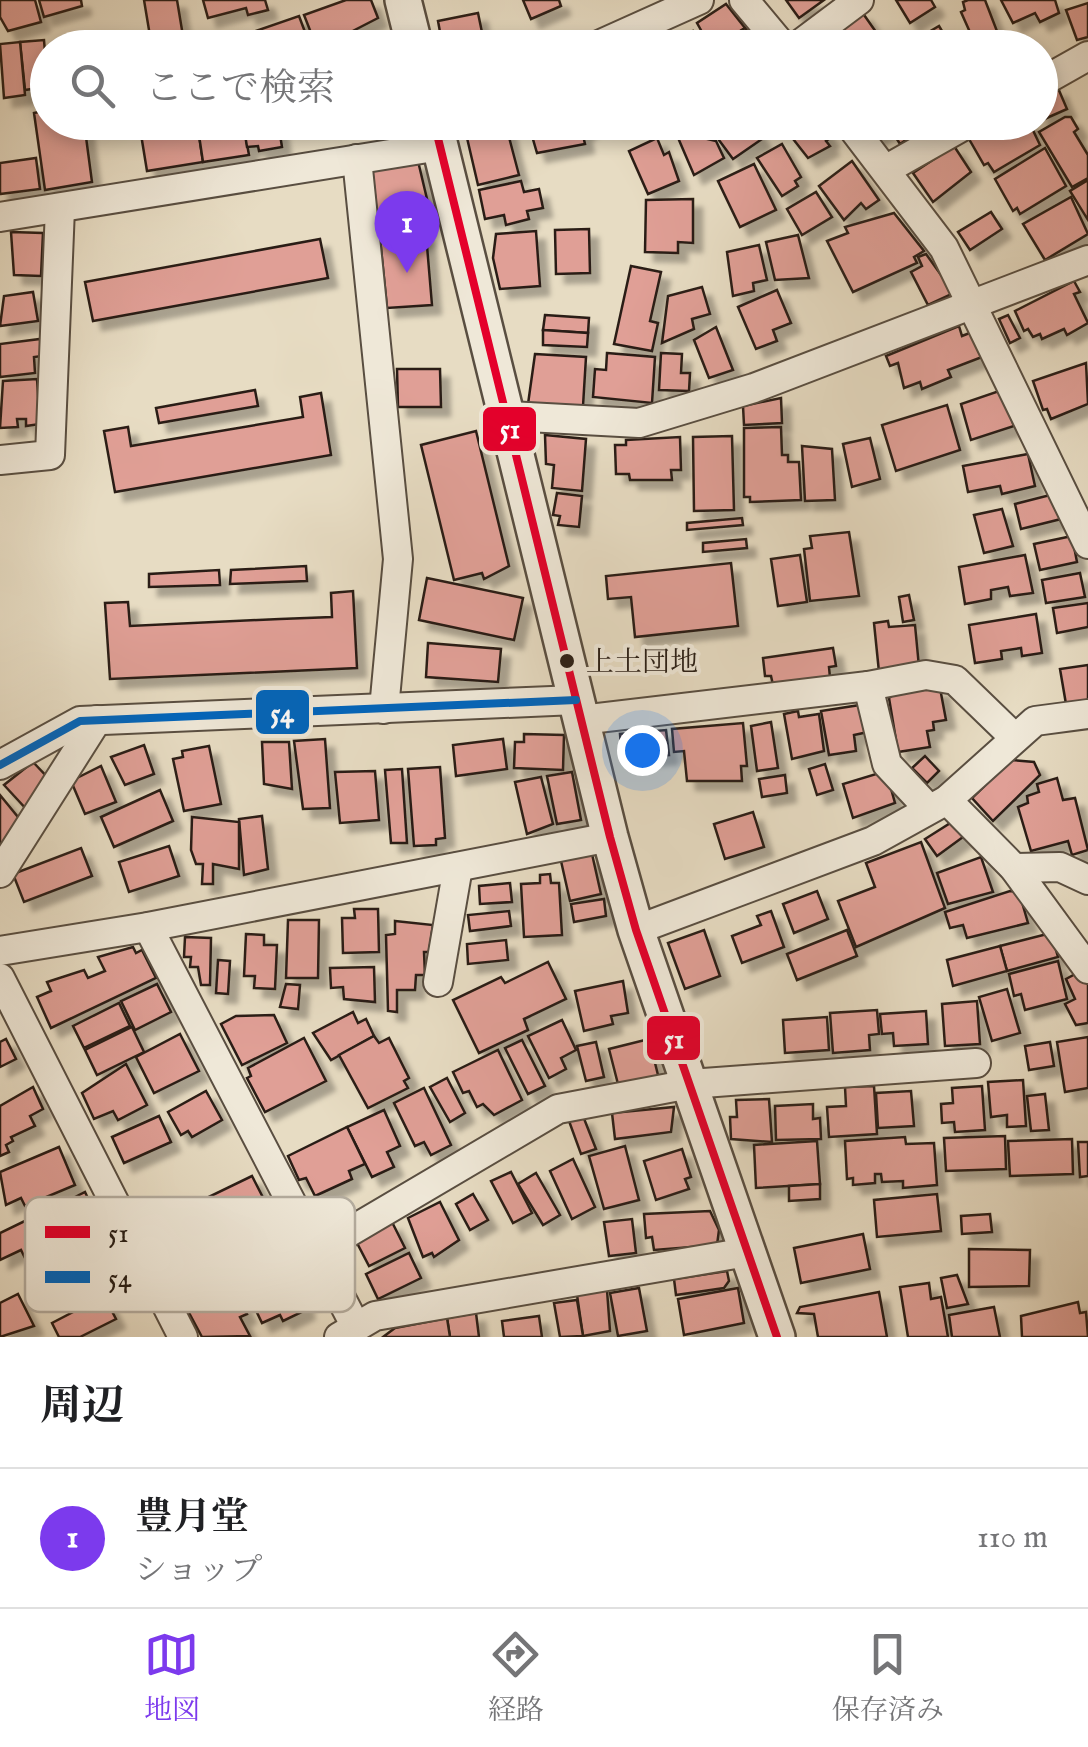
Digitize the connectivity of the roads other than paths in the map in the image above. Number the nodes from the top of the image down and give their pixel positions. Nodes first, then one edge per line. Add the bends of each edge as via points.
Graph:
1 (403, 0) edge
2 (699, 0) edge
3 (744, 0) edge
4 (859, 0) edge
5 (410, 30) edge
6 (632, 30) edge
7 (769, 30) edge
8 (819, 30) edge
9 (1088, 56) edge
10 (1058, 73) edge
11 (418, 140) edge
12 (439, 140) edge
13 (863, 140) edge
14 (938, 140) edge
15 (357, 159) junction
16 (887, 169) junction
17 (60, 208) junction
18 (0, 218) edge
19 (1088, 260) edge
20 (974, 306) junction
21 (509, 416) junction
22 (0, 460) edge
23 (1077, 495) edge
24 (1088, 544) edge
25 (868, 686) junction
26 (384, 709) junction
27 (579, 710) junction
28 (1088, 714) edge
29 (97, 720) junction
30 (1015, 738) junction
31 (0, 765) edge
32 (938, 804) junction
33 (610, 837) junction
34 (458, 866) junction
35 (1014, 868) junction
36 (0, 873) edge
37 (1088, 880) edge
38 (148, 927) junction
39 (636, 930) junction
40 (0, 951) edge
41 (1086, 962) edge
42 (0, 978) edge
43 (438, 982) dead end
44 (976, 1063) dead end
45 (690, 1084) junction
46 (112, 1197) edge
47 (289, 1197) edge
48 (355, 1229) edge
49 (747, 1252) junction
50 (170, 1312) edge
51 (347, 1331) edge
52 (183, 1337) edge
53 (777, 1337) edge

1 - 5 street
2 - 6 street
3 - 7 street
4 - 8 street
9 - 10 street
11 - 15 street
12 - 21 street
13 - 16 street
14 - 16 street
15 - 17 street
15 - 26 street via 398,559
16 - 20 street via 944,248
17 - 18 street
17 - 22 street via 50,456
19 - 20 street
20 - 21 street via 754,388 638,423
20 - 23 street
21 - 27 street
23 - 24 street
25 - 27 street
25 - 30 street via 926,675 955,680
25 - 32 street via 887,764
26 - 27 street
26 - 29 street
27 - 33 street
28 - 30 street via 1035,720
29 - 31 street via 80,721
29 - 36 street
30 - 32 street
32 - 35 street
32 - 39 street via 873,841
33 - 34 street
33 - 39 street
34 - 38 street
34 - 43 street
35 - 37 street via 1060,867
35 - 41 street
38 - 40 street
38 - 47 street
39 - 45 street
42 - 46 street
44 - 45 street
45 - 48 street via 558,1109
45 - 49 street
49 - 51 street via 375,1316
49 - 53 street
50 - 52 street

